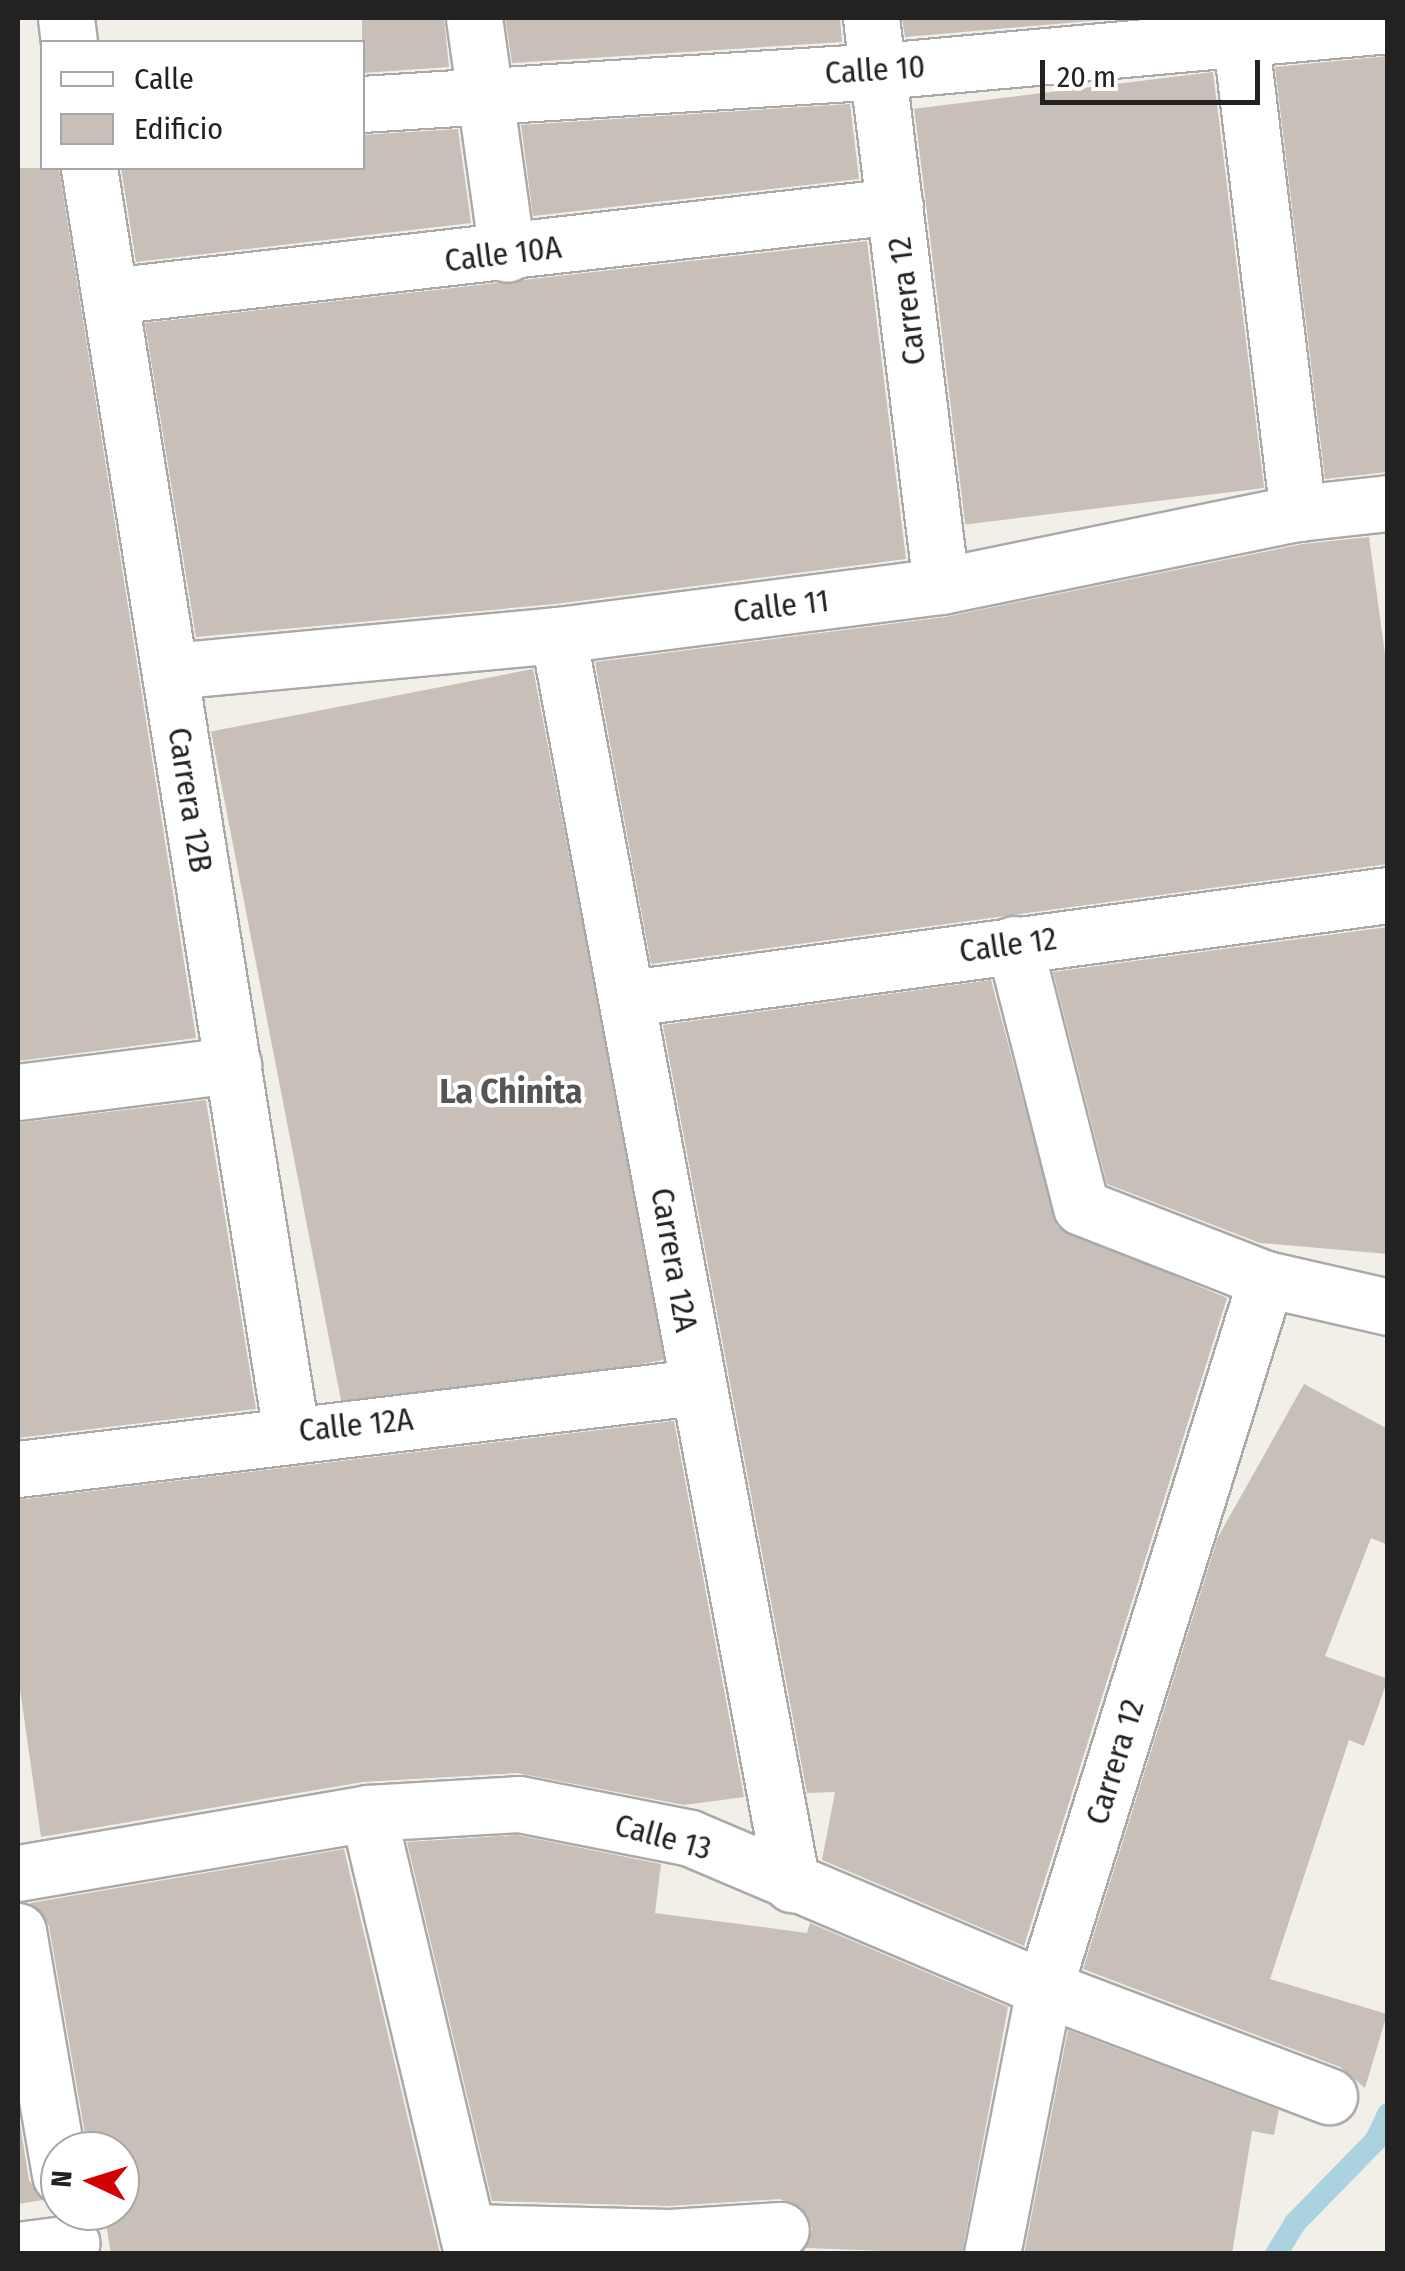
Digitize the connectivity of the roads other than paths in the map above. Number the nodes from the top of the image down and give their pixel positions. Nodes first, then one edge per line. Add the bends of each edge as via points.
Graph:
1 (474, 18) edge
2 (871, 18) edge
3 (1388, 25) edge
4 (1240, 28) edge
5 (881, 70) junction
6 (489, 94) junction
7 (365, 104) edge
8 (89, 170) edge
9 (895, 206) junction
10 (507, 254) junction
11 (110, 296) junction
12 (1388, 503) edge
13 (1298, 514) junction
14 (941, 586) junction
15 (558, 636) junction
16 (170, 671) junction
17 (1388, 895) edge
18 (1014, 944) junction
19 (630, 998) junction
20 (233, 1065) junction
21 (18, 1092) edge
22 (1266, 1278) junction
23 (1388, 1306) edge
24 (696, 1387) junction
25 (291, 1432) junction
26 (18, 1469) edge
27 (368, 1813) junction
28 (18, 1874) edge
29 (792, 1884) junction
30 (18, 1931) edge
31 (1044, 1988) junction
32 (1330, 2096) dead end
33 (52, 2131) edge
34 (781, 2230) dead end
35 (70, 2236) edge
36 (470, 2243) edge
37 (18, 2250) edge
38 (992, 2254) edge

1 - 6 street
2 - 5 street, Carrera 12
3 - 4 street, Calle 10
4 - 5 street, Calle 10
4 - 13 street
5 - 6 street, Calle 10
5 - 9 street, Carrera 12
6 - 7 street, Calle 10
6 - 10 street
8 - 11 street, Carrera 12B
9 - 10 street, Calle 10A
9 - 14 street, Carrera 12
10 - 11 street, Calle 10A
11 - 16 street, Carrera 12B
12 - 13 street, Calle 11
13 - 14 street, Calle 11
14 - 15 street, Calle 11
15 - 16 street, Calle 11
15 - 19 street, Carrera 12A
16 - 20 street, Carrera 12B
17 - 18 street, Calle 12
18 - 19 street, Calle 12
18 - 22 street via 1081,1207
19 - 24 street, Carrera 12A
20 - 21 street
20 - 25 street, Carrera 12B
22 - 23 street
22 - 31 street, Carrera 12
24 - 25 street, Calle 12A
24 - 29 street, Carrera 12A
25 - 26 street, Calle 12A
27 - 28 street, Calle 13
27 - 29 street, Calle 13 via 519,1804 690,1838
27 - 36 street
29 - 31 street, Calle 13
30 - 33 street
31 - 32 street, Calle 13
31 - 38 street, Carrera 12
34 - 36 street
35 - 37 street

